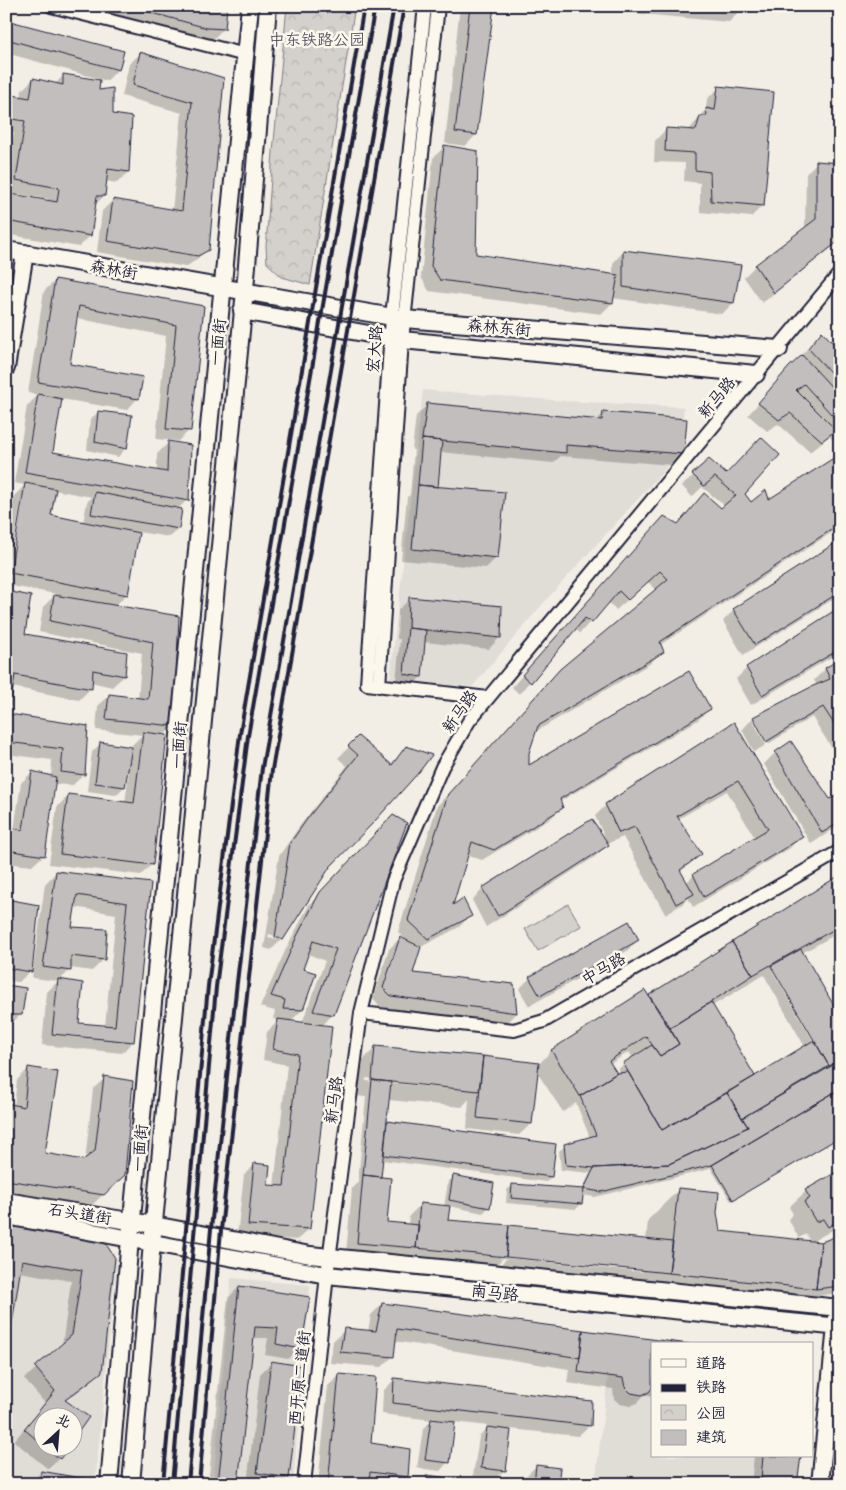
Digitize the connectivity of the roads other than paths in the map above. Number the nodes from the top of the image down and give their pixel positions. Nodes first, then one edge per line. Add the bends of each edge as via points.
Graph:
1 (51, 6) edge
2 (250, 6) edge
3 (268, 6) edge
4 (426, 6) edge
5 (438, 6) edge
6 (246, 55) junction
7 (6, 250) edge
8 (25, 253) junction
9 (840, 273) edge
10 (222, 288) junction
11 (245, 290) junction
12 (242, 311) junction
13 (398, 318) junction
14 (396, 339) junction
15 (779, 349) junction
16 (6, 368) edge
17 (756, 374) junction
18 (488, 698) junction
19 (840, 850) edge
20 (361, 1012) junction
21 (6, 1201) edge
22 (6, 1216) edge
23 (132, 1222) junction
24 (154, 1225) junction
25 (130, 1239) junction
26 (152, 1243) junction
27 (329, 1257) junction
28 (327, 1275) junction
29 (839, 1308) edge
30 (838, 1326) edge
31 (108, 1484) edge
32 (131, 1484) edge
33 (304, 1484) edge
34 (820, 1484) edge

1 - 6 street
2 - 6 main road, 一面街
3 - 11 main road, 一面街
4 - 13 street, 宏大路
5 - 13 street, 宏大路
6 - 10 main road, 一面街
7 - 8 main road, 森林街
8 - 10 main road, 森林街
8 - 16 main road
9 - 15 street, 新马路
10 - 11 main road, 森林东街
10 - 23 main road, 一面街
11 - 12 main road, 一面街
11 - 13 main road, 森林东街
12 - 14 main road, 森林东街
12 - 24 main road, 一面街
13 - 14 street, 宏大路
13 - 15 main road, 森林东街
14 - 17 main road, 森林东街
14 - 18 street, 宏大路 via 367,684
15 - 17 street, 新马路
17 - 18 street, 新马路
18 - 20 street, 新马路 via 468,721 442,767 393,882
19 - 20 street, 中马路 via 544,1021 514,1030
20 - 27 street, 新马路
21 - 23 main road, 石头道街
22 - 25 main road, 石头道街
23 - 24 main road, 石头道街
23 - 25 main road, 一面街
24 - 26 main road, 一面街
24 - 27 main road, 南马路
25 - 26 main road, 石头道街
25 - 31 main road, 一面街
26 - 28 main road, 南马路
26 - 32 main road, 一面街
27 - 28 street, 新马路
27 - 29 main road, 南马路
28 - 30 main road, 南马路
28 - 33 street, 西开原二道街
29 - 30 main road
30 - 34 main road

